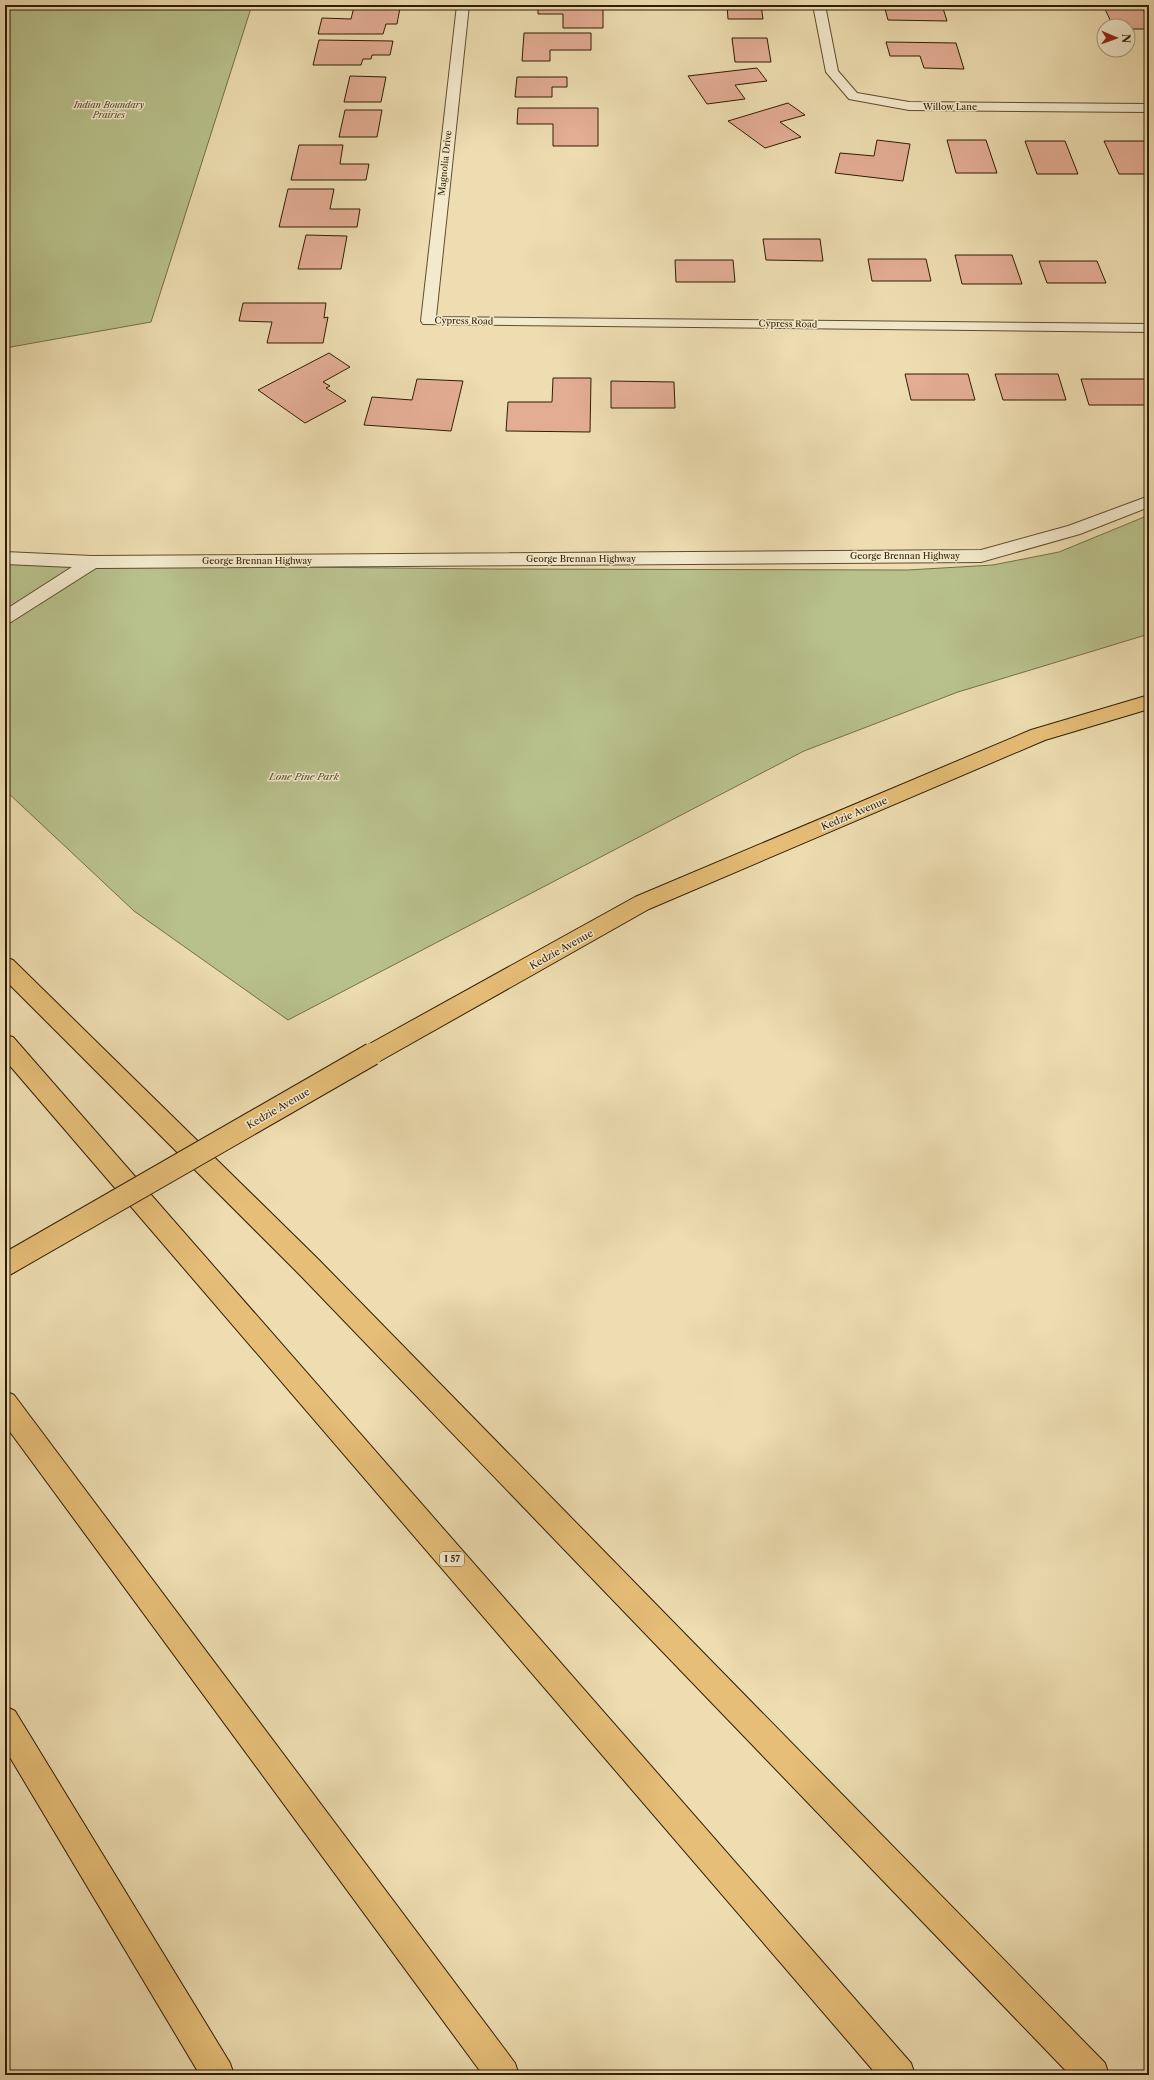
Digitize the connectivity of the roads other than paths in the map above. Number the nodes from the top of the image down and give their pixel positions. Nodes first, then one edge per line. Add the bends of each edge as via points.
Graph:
1 (463, 5) edge
2 (819, 5) edge
3 (1149, 108) edge
4 (428, 320) joint
5 (1149, 328) edge
6 (1149, 501) edge
7 (5, 558) edge
8 (92, 562) junction
9 (5, 618) edge
10 (1149, 702) edge
11 (5, 966) edge
12 (5, 1044) edge
13 (5, 1265) edge
14 (5, 1404) edge
15 (5, 1721) edge
16 (218, 2075) edge
17 (503, 2075) edge
18 (899, 2075) edge
19 (1093, 2075) edge

1 - 4 street, Magnolia Drive
2 - 3 street, Willow Lane via 832,72 853,96 909,106
4 - 5 street, Cypress Road
6 - 8 street, George Brennan Highway via 1074,530 980,556
7 - 8 street, George Brennan Highway
8 - 9 street
10 - 13 main road, Kedzie Avenue, bridge via 1038,735 642,903 372,1054
11 - 19 main road via 309,1266
12 - 18 main road, I 57
14 - 17 main road
15 - 16 main road

